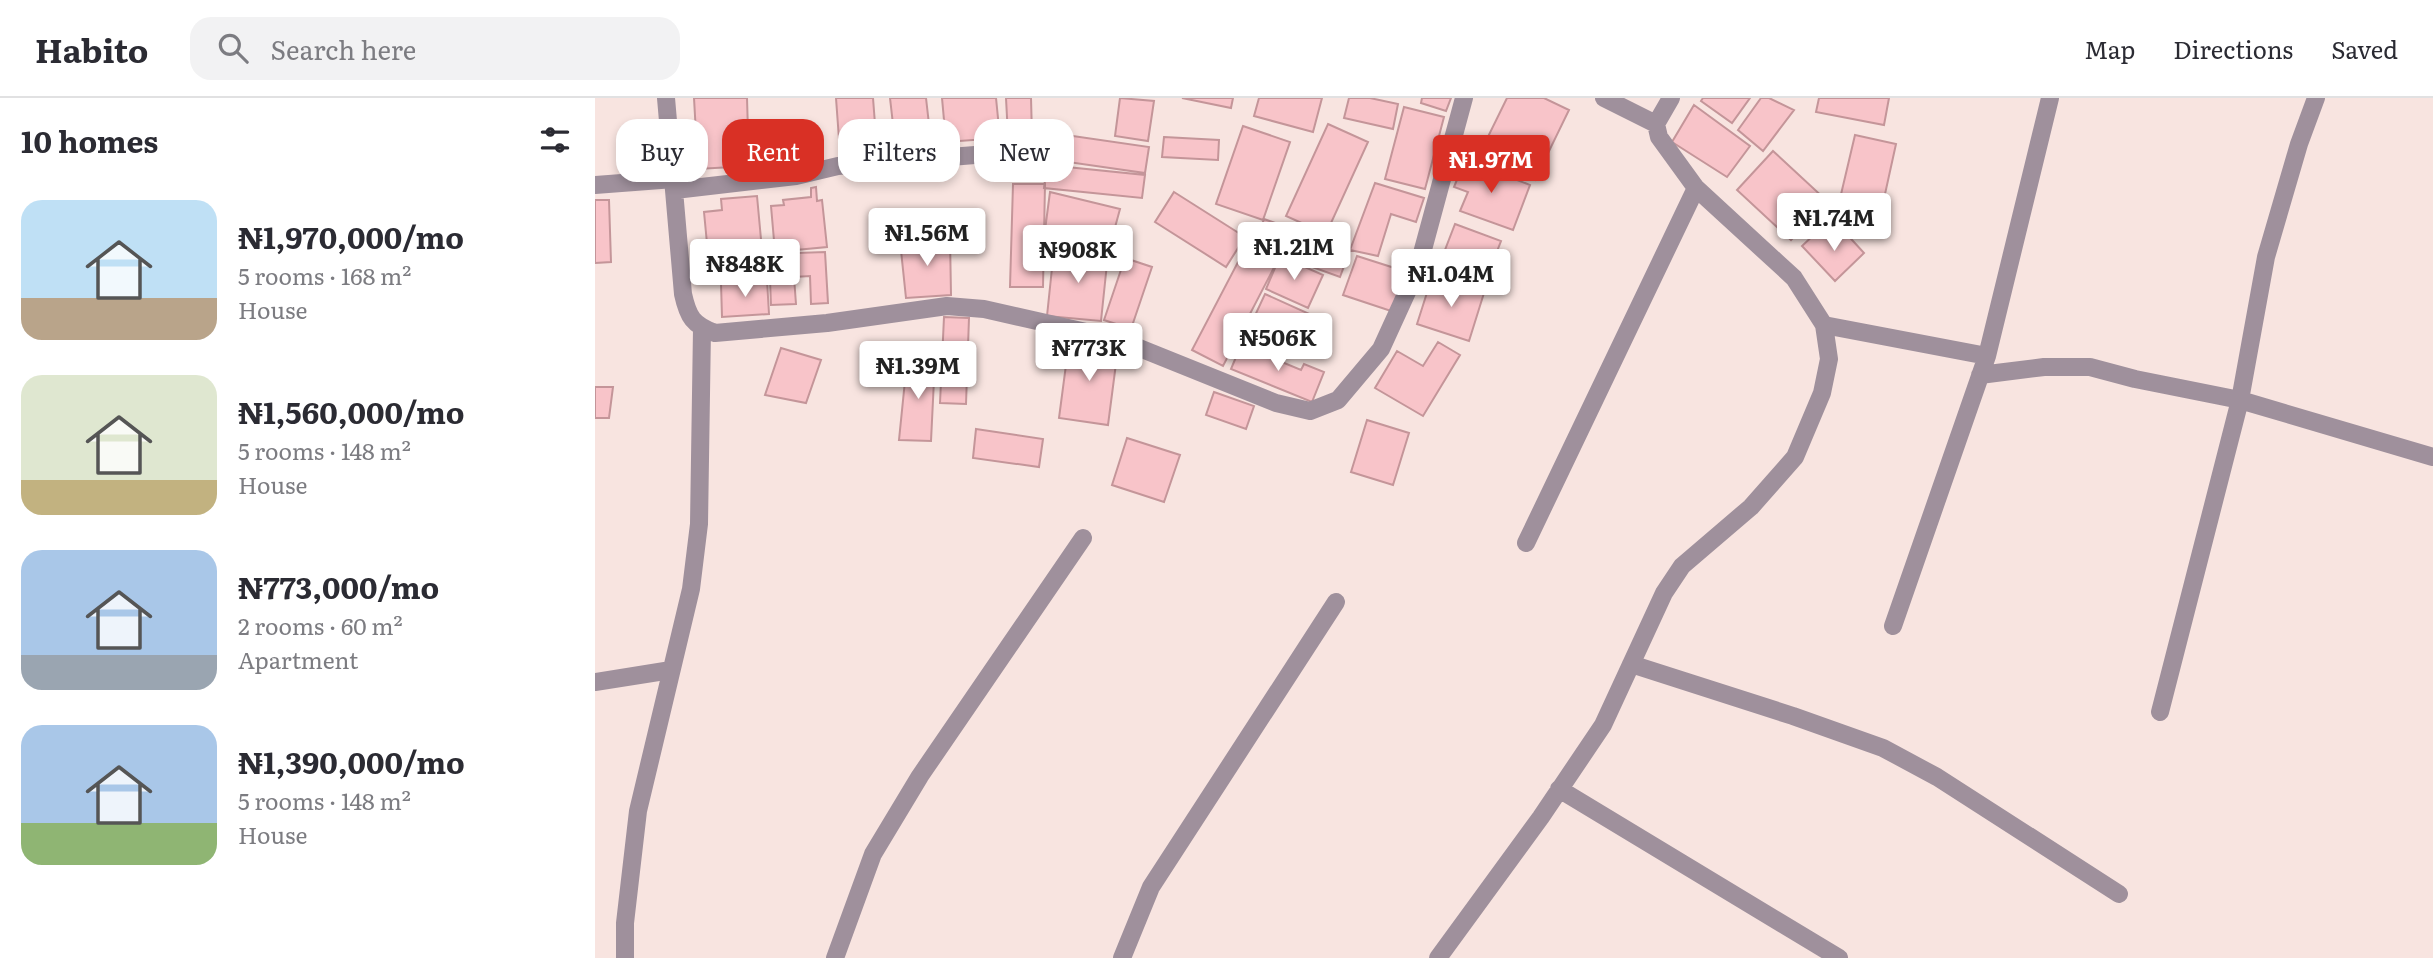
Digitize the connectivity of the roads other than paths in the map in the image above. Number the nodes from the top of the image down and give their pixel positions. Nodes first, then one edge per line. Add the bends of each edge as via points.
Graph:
1 (666, 98) edge
2 (1464, 98) edge
3 (1604, 98) edge
4 (1671, 98) edge
5 (2050, 98) edge
6 (2316, 98) edge
7 (1656, 124) junction
8 (974, 155) edge
9 (675, 184) junction
10 (595, 185) edge
11 (1696, 188) junction
12 (1823, 325) junction
13 (702, 328) junction
14 (1987, 356) junction
15 (1980, 375) junction
16 (2240, 400) junction
17 (2433, 457) edge
18 (1083, 538) dead end
19 (1526, 543) dead end
20 (1336, 602) dead end
21 (1893, 626) dead end
22 (1631, 664) junction
23 (671, 670) junction
24 (595, 681) edge
25 (2159, 712) dead end
26 (1559, 789) junction
27 (2119, 894) dead end
28 (625, 958) edge
29 (835, 958) edge
30 (1122, 958) edge
31 (1438, 958) edge
32 (1839, 958) edge

1 - 9 street
2 - 13 street via 1418,268 1381,349 1338,400 1310,411 1276,403 1117,339 984,309 947,306 715,333
3 - 7 street
4 - 7 street
5 - 14 street
6 - 16 street via 2266,257
7 - 11 street via 1659,137
8 - 9 street via 838,166 796,176
9 - 10 street
9 - 13 street via 683,294 687,314
11 - 12 street via 1794,278
11 - 19 street
12 - 14 street
12 - 22 street via 1829,359 1822,393 1794,457 1751,508 1682,566 1664,593
13 - 23 street via 699,524 691,589
14 - 15 street
15 - 16 street via 2090,366
15 - 21 street
16 - 17 street
16 - 25 street
18 - 29 street via 920,776 873,854
20 - 30 street via 1150,887
22 - 26 street via 1603,725
22 - 27 street via 1883,748 1937,777
23 - 24 street
23 - 28 street via 638,811
26 - 31 street
26 - 32 street

